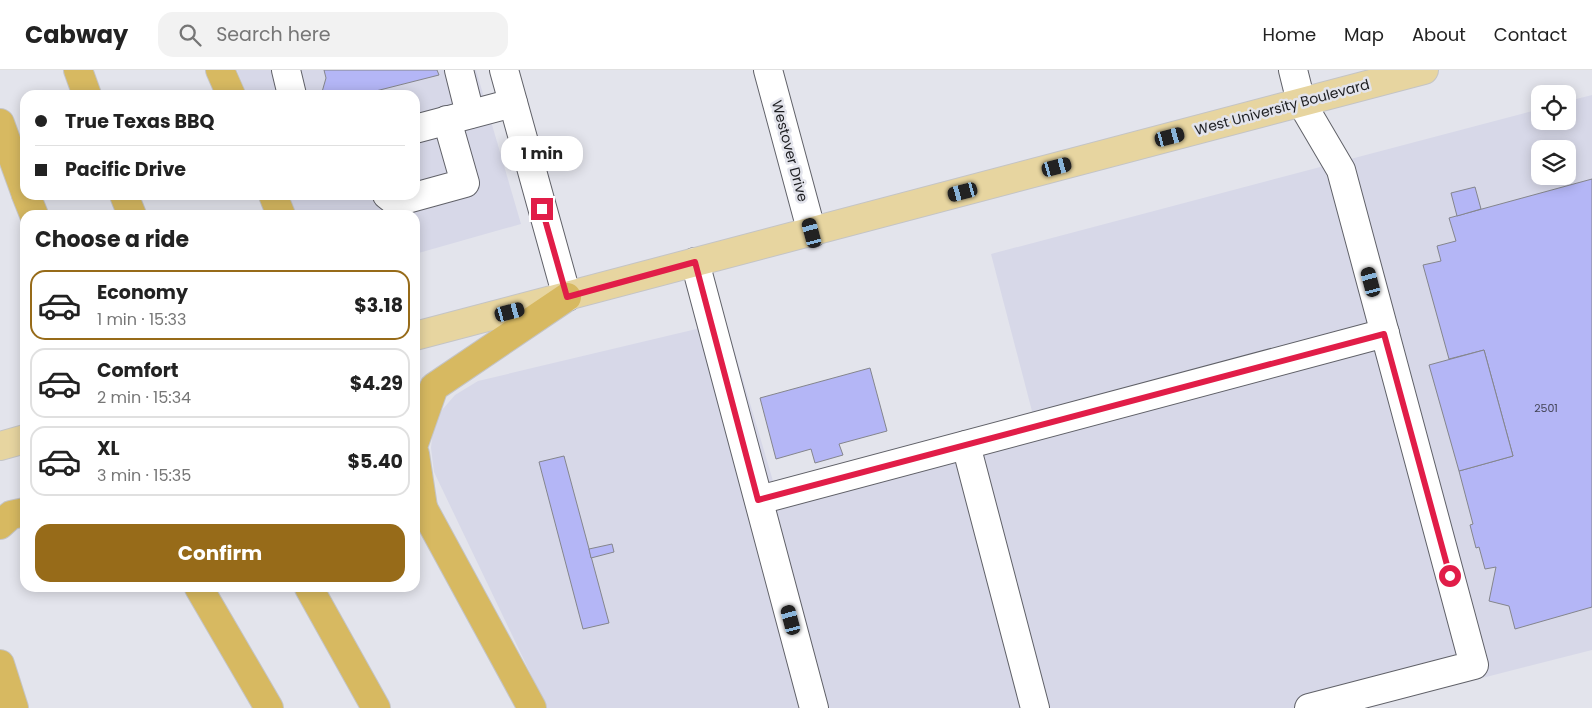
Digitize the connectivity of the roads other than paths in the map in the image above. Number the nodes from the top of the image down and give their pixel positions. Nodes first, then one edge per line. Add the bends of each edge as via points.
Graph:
1 (78, 70) edge
2 (220, 70) edge
3 (286, 70) edge
4 (459, 70) edge
5 (504, 70) edge
6 (768, 70) edge
7 (1293, 70) edge
8 (1424, 70) edge
9 (85, 90) edge
10 (229, 90) edge
11 (291, 90) edge
12 (1301, 102) junction
13 (513, 103) junction
14 (459, 117) junction
15 (0, 123) edge
16 (420, 128) edge
17 (20, 178) edge
18 (420, 195) edge
19 (812, 233) junction
20 (695, 262) junction
21 (567, 297) junction
22 (1384, 334) junction
23 (420, 335) edge
24 (420, 427) edge
25 (20, 440) edge
26 (966, 445) junction
27 (0, 446) edge
28 (758, 500) junction
29 (420, 502) edge
30 (20, 513) edge
31 (0, 525) edge
32 (200, 592) edge
33 (310, 592) edge
34 (0, 664) edge
35 (14, 708) edge
36 (269, 708) edge
37 (376, 708) edge
38 (532, 708) edge
39 (814, 708) edge
40 (1035, 708) edge
41 (1309, 708) edge

1 - 9 highway
2 - 10 highway
3 - 11 street
4 - 14 street
5 - 13 street
6 - 19 street, Westover Drive
7 - 12 street
8 - 12 main road, West University Boulevard
12 - 19 main road, West University Boulevard
12 - 22 street via 1341,170
13 - 14 street
13 - 21 street
14 - 16 street
14 - 18 street via 465,183
15 - 17 highway
19 - 20 main road, West University Boulevard
20 - 21 main road, West University Boulevard
20 - 28 street
21 - 23 main road, West University Boulevard
21 - 24 highway via 434,387
22 - 26 street
22 - 41 street via 1474,664
25 - 27 main road
26 - 28 street
26 - 40 street
28 - 39 street
29 - 38 highway
30 - 31 highway via 11,515
32 - 36 highway
33 - 37 highway
34 - 35 highway

